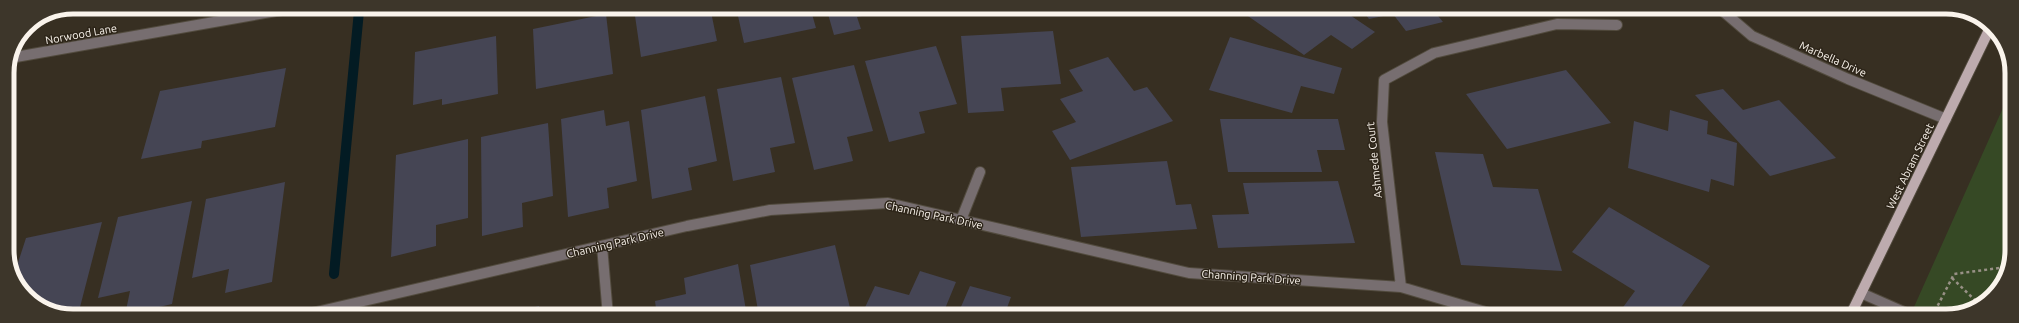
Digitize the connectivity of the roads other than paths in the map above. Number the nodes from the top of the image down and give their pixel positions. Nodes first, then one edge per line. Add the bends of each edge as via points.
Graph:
1 (259, 14) edge
2 (1725, 14) edge
3 (1617, 25) dead end
4 (1988, 32) edge
5 (16, 57) edge
6 (1946, 119) junction
7 (980, 172) dead end
8 (961, 220) junction
9 (602, 246) junction
10 (1400, 287) junction
11 (1861, 293) junction
12 (329, 309) edge
13 (607, 309) edge
14 (1475, 309) edge
15 (1853, 309) edge
16 (1897, 309) edge

1 - 5 street, Norwood Lane
2 - 6 street, Marbella Drive via 1752,36
3 - 10 street, Ashmede Court via 1557,24 1434,53 1384,80 1382,122
4 - 6 main road, West Abram Street
6 - 11 main road, West Abram Street
7 - 8 street
8 - 9 street, Channing Park Drive via 888,203 770,210
8 - 10 street, Channing Park Drive via 1189,273
9 - 12 street, Channing Park Drive
9 - 13 street
10 - 14 street, Channing Park Drive
11 - 15 main road, West Abram Street
11 - 16 street

